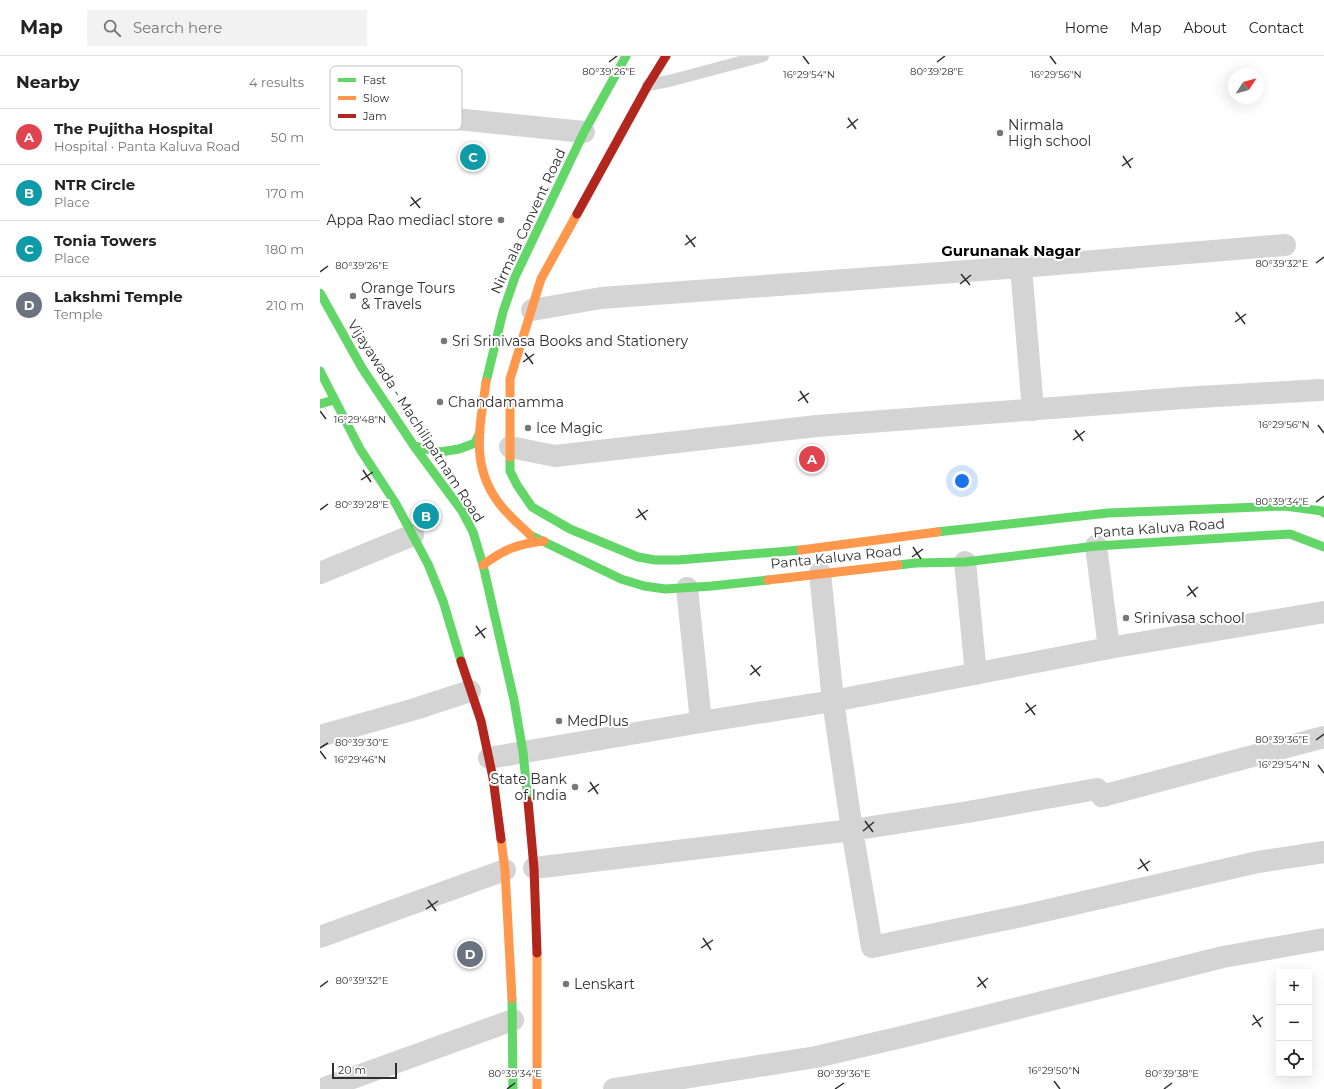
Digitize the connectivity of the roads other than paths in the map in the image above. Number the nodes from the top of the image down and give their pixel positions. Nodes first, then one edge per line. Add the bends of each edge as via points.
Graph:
1 (626, 56) edge
2 (666, 56) edge
3 (763, 56) edge
4 (648, 85) junction
5 (462, 120) edge
6 (584, 132) junction
7 (1285, 245) dead end
8 (1021, 268) junction
9 (320, 293) edge
10 (532, 310) junction
11 (320, 371) edge
12 (1320, 390) dead end
13 (334, 400) junction
14 (320, 404) edge
15 (1033, 410) junction
16 (480, 432) junction
17 (414, 446) junction
18 (510, 447) junction
19 (496, 498) joint
20 (1324, 513) edge
21 (413, 534) junction
22 (544, 542) junction
23 (1096, 546) junction
24 (1324, 547) edge
25 (965, 562) junction
26 (483, 565) junction
27 (320, 573) edge
28 (820, 573) junction
29 (687, 588) junction
30 (1324, 612) edge
31 (1109, 648) junction
32 (976, 674) junction
33 (470, 691) junction
34 (833, 701) junction
35 (701, 722) junction
36 (320, 736) edge
37 (1324, 737) edge
38 (523, 752) junction
39 (489, 758) junction
40 (852, 830) junction
41 (1324, 852) edge
42 (534, 868) junction
43 (505, 870) junction
44 (320, 937) edge
45 (1324, 940) edge
46 (513, 1020) junction
47 (322, 1089) edge
48 (513, 1089) edge
49 (537, 1089) edge
50 (614, 1089) edge

1 - 6 main road, Nirmala Convent Road
2 - 4 main road
3 - 4 lane
4 - 10 main road via 541,279
5 - 6 street
6 - 16 main road, Nirmala Convent Road via 515,277 503,312 487,376
7 - 8 street
8 - 10 street via 601,298
8 - 15 street
9 - 17 main road, Vijayawada - Machilipatnam Road via 362,368
10 - 18 main road via 510,379
11 - 13 main road
12 - 15 street
13 - 14 main road
13 - 21 main road via 360,449
15 - 18 street via 817,426 555,456
16 - 17 main road via 475,443 459,449 440,452
16 - 19 main road, Nirmala Convent Road via 479,455 482,471
17 - 26 main road, Vijayawada - Machilipatnam Road via 462,511 473,532
18 - 20 main road, Panta Kaluva Road via 510,471 532,507 570,529 638,557 655,560 819,548 973,527 1108,513 1285,506
19 - 22 main road, Panta Kaluva Road via 502,508 531,536
21 - 27 street
21 - 33 main road via 443,602
22 - 26 main road via 508,548
22 - 29 main road, Panta Kaluva Road via 621,579 665,589
23 - 24 main road, Panta Kaluva Road via 1290,534
23 - 25 main road, Panta Kaluva Road
23 - 31 street
25 - 28 main road, Panta Kaluva Road via 916,562
25 - 32 street
26 - 38 main road, Vijayawada - Machilipatnam Road via 514,700
28 - 29 main road, Panta Kaluva Road
28 - 34 street
29 - 35 street
30 - 31 street
31 - 32 street
32 - 34 street
33 - 36 street
33 - 39 main road via 481,721
34 - 35 street
34 - 40 street
35 - 38 street
37 - 40 street via 1102,796 1097,789
38 - 39 street
38 - 42 main road, Vijayawada - Machilipatnam Road
39 - 43 main road
40 - 41 street via 872,947 1258,862
40 - 42 street
42 - 49 main road, Vijayawada - Machilipatnam Road
43 - 44 street
43 - 46 main road
45 - 50 street via 1224,957 816,1057
46 - 47 street
46 - 48 main road

